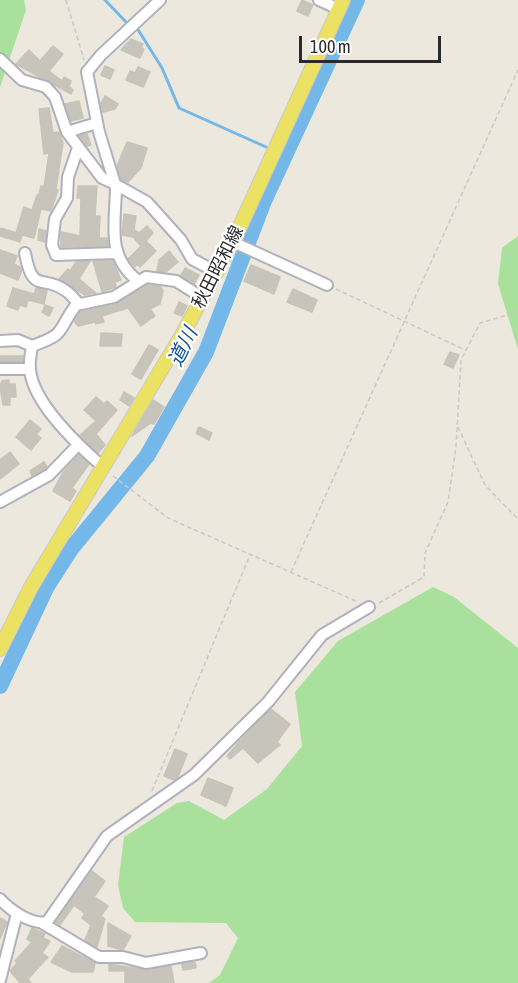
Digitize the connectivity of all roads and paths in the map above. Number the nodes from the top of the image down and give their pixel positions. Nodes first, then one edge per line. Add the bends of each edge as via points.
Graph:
1 (66, 0) edge
2 (160, 0) edge
3 (319, 0) edge
4 (341, 4) edge
5 (0, 59) edge
6 (518, 70) edge
7 (87, 72) junction
8 (97, 123) junction
9 (67, 132) junction
10 (78, 148) junction
11 (115, 185) junction
12 (233, 242) junction
13 (25, 252) dead end
14 (116, 254) junction
15 (216, 272) junction
16 (138, 281) junction
17 (327, 285) joint
18 (203, 298) junction
19 (79, 304) junction
20 (518, 312) edge
21 (405, 320) junction
22 (0, 341) edge
23 (32, 346) junction
24 (465, 350) junction
25 (0, 369) edge
26 (30, 369) junction
27 (457, 426) junction
28 (78, 445) junction
29 (102, 466) junction
30 (0, 502) edge
31 (518, 519) edge
32 (250, 555) junction
33 (291, 572) junction
34 (369, 607) junction
35 (0, 649) edge
36 (145, 809) junction
37 (0, 899) edge
38 (17, 913) junction
39 (42, 923) junction
40 (201, 953) dead end
41 (0, 980) edge

1 - 7 path
2 - 7 street
3 - 4 street
4 - 12 main road, 秋田昭和線
5 - 9 street via 22,80 46,87 55,97
6 - 21 path
7 - 8 street
8 - 9 street
8 - 11 street
9 - 10 street
10 - 11 street via 102,178
10 - 14 street via 68,177 67,198 55,219 52,245 56,255
11 - 14 street
11 - 15 street via 147,202 181,240 192,259
12 - 15 main road, 秋田昭和線
12 - 17 street
13 - 19 street via 29,273 40,283 64,289
14 - 16 street via 125,270
15 - 18 main road, 秋田昭和線
16 - 18 street via 158,277 176,281
16 - 19 street via 114,297
17 - 21 path
18 - 29 main road, 秋田昭和線
19 - 23 street via 55,338
20 - 24 path via 480,323
21 - 24 path
21 - 33 path
22 - 23 street via 18,340
23 - 26 street
24 - 27 path via 459,371
25 - 26 street
26 - 28 street via 41,397
27 - 31 path via 485,485
27 - 34 path via 448,502 425,553 424,577
28 - 29 street
28 - 30 street via 49,476
29 - 32 path via 168,518
29 - 35 main road, 秋田昭和線 via 31,587
32 - 33 path
32 - 36 path
33 - 34 path
34 - 36 street via 322,635 268,702 194,775
36 - 39 street via 107,836 67,896
37 - 38 street
38 - 39 street
38 - 41 street
39 - 40 street via 99,957 123,957 146,963

